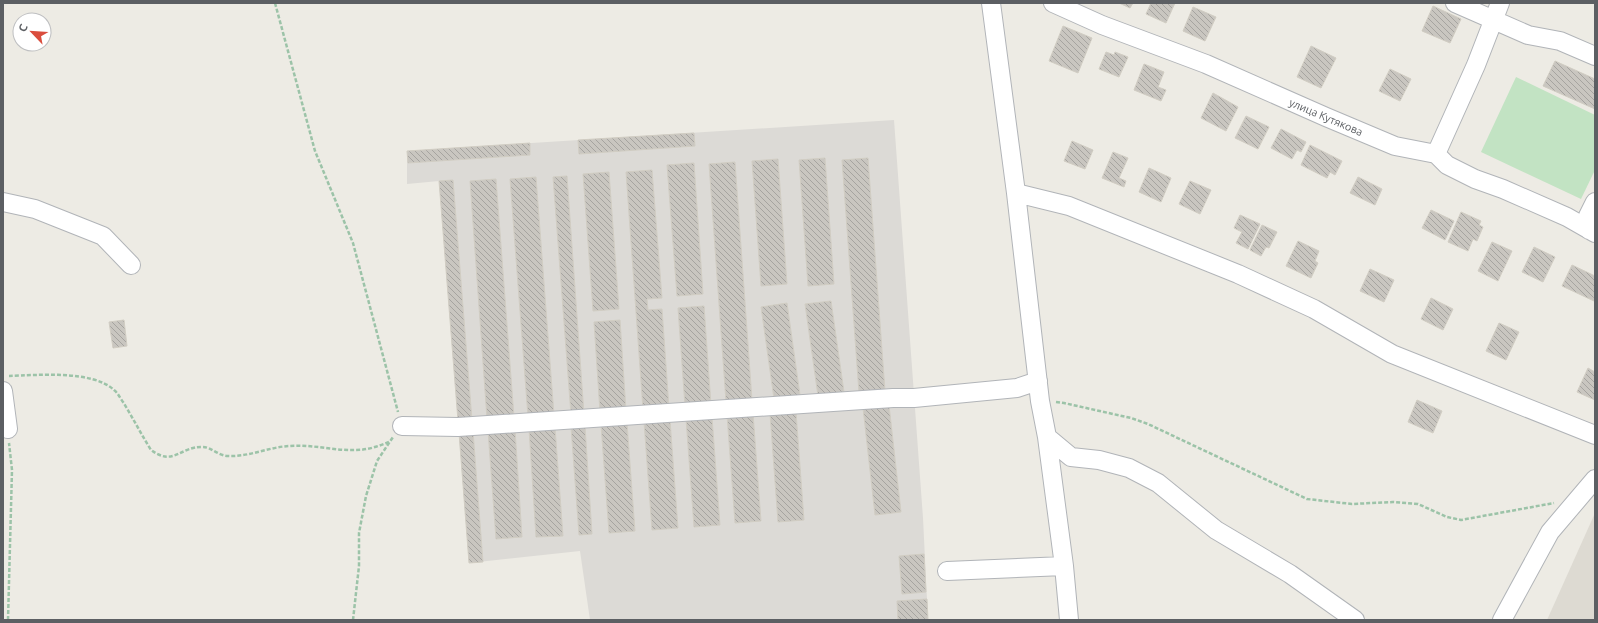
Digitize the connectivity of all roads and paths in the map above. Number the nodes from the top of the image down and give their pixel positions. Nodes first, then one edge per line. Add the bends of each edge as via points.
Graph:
1 (275, 3) edge
2 (991, 3) edge
3 (1053, 3) edge
4 (1455, 3) edge
5 (1500, 3) edge
6 (1493, 20) junction
7 (1595, 56) edge
8 (1436, 154) junction
9 (1016, 193) junction
10 (3, 202) edge
11 (1595, 202) edge
12 (1592, 231) edge
13 (131, 265) dead end
14 (3, 376) edge
15 (1038, 382) junction
16 (3, 391) edge
17 (1040, 401) junction
18 (402, 426) junction
19 (8, 429) joint
20 (1595, 435) edge
21 (1047, 437) junction
22 (390, 442) junction
23 (1595, 479) edge
24 (1578, 498) junction
25 (1064, 566) junction
26 (947, 571) dead end
27 (8, 620) edge
28 (353, 620) edge
29 (1070, 620) edge
30 (1355, 620) edge
31 (1502, 620) edge

1 - 18 path via 315,151 353,243
2 - 9 street
3 - 8 street, улица Кутякова via 1102,25 1206,64 1395,146
4 - 6 street
5 - 6 street
6 - 7 street via 1528,35 1560,41
6 - 8 street
8 - 12 street via 1447,166 1567,217
9 - 15 street
9 - 20 street via 1069,206 1238,274 1314,309 1392,354
10 - 13 street via 35,209 103,236
11 - 12 street via 1588,216
14 - 22 path via 46,374 84,377 104,383 115,390 151,450 160,456 169,457 194,447 204,447 228,456 303,445 356,450
15 - 17 street
15 - 18 street via 1017,388 914,398 458,427
16 - 19 street
17 - 21 street
17 - 24 path via 1064,403 1148,424 1307,499 1352,504 1418,504 1447,517 1461,520
18 - 22 path
19 - 27 path via 12,470
21 - 25 street
21 - 30 street via 1071,457 1099,460 1129,468 1158,483 1216,530 1290,574
22 - 28 path via 377,462 366,496 359,533 359,566
23 - 24 street
24 - 31 street via 1550,532
25 - 26 street
25 - 29 street

